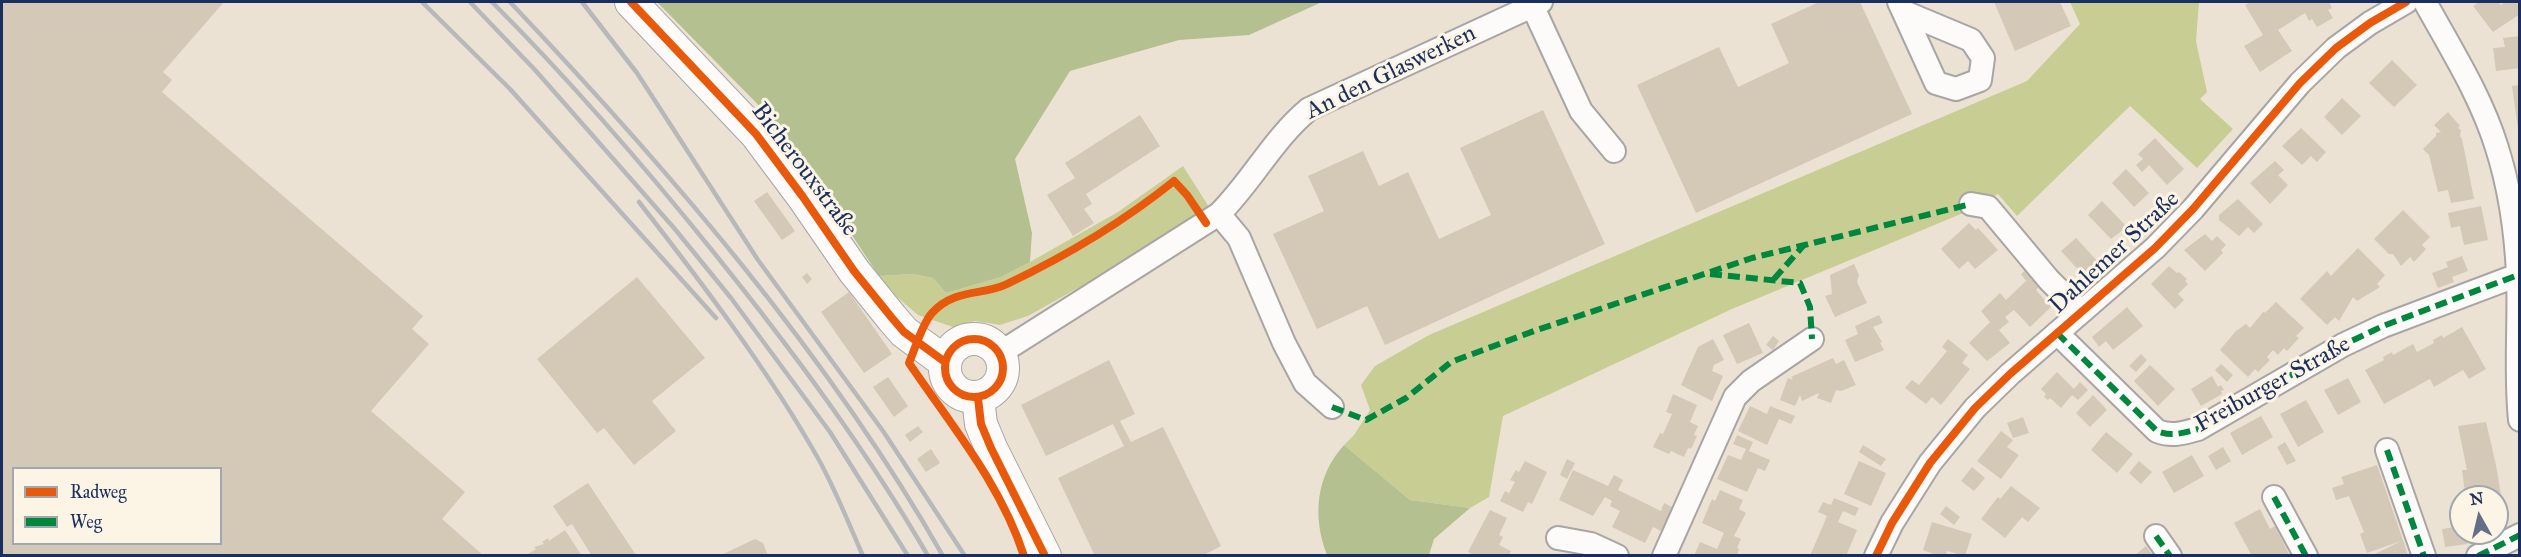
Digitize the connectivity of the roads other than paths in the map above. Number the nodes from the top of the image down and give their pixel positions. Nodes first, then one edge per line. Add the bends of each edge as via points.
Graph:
1 (631, 2) edge
2 (2406, 2) edge
3 (2425, 2) edge
4 (1537, 4) edge
5 (1614, 151) dead end
6 (1971, 204) dead end
7 (1220, 214) junction
8 (2518, 274) junction
9 (2081, 312) junction
10 (2057, 333) junction
11 (1812, 339) dead end
12 (1000, 353) junction
13 (945, 362) junction
14 (978, 398) junction
15 (1332, 407) dead end
16 (2520, 420) edge
17 (2387, 450) dead end
18 (2274, 497) dead end
19 (2520, 535) edge
20 (2156, 536) dead end
21 (1558, 538) dead end
22 (1046, 555) edge
23 (1617, 555) edge
24 (1664, 555) edge
25 (1876, 555) edge
26 (2170, 555) edge
27 (2306, 555) edge
28 (2424, 555) edge
29 (2478, 555) edge

1 - 13 street, Bicherouxstraße via 756,134 854,271 904,332
2 - 9 street, Dahlemer Straße via 2336,48 2300,83 2178,225
3 - 8 street via 2472,87 2497,148 2511,210
4 - 5 street, An den Glaswerken via 1581,111
4 - 7 street, An den Glaswerken via 1309,109 1288,126 1241,192
6 - 9 street via 1988,207
7 - 12 street, An den Glaswerken
7 - 15 street via 1239,238 1305,383
8 - 10 street, Freiburger Straße via 2383,326 2198,429 2168,435 2140,417
8 - 16 street
9 - 10 street, Dahlemer Straße
10 - 25 street, Dahlemer Straße via 1975,408 1937,454
11 - 24 street via 1751,381 1735,397
12 - 13 street via 990,343 969,339 951,349
12 - 14 street via 1004,367 1001,381 992,393
13 - 14 street via 945,376 952,389
14 - 22 street via 981,424 991,448
17 - 28 street
18 - 27 street
19 - 29 street
20 - 26 street
21 - 23 street via 1591,544

